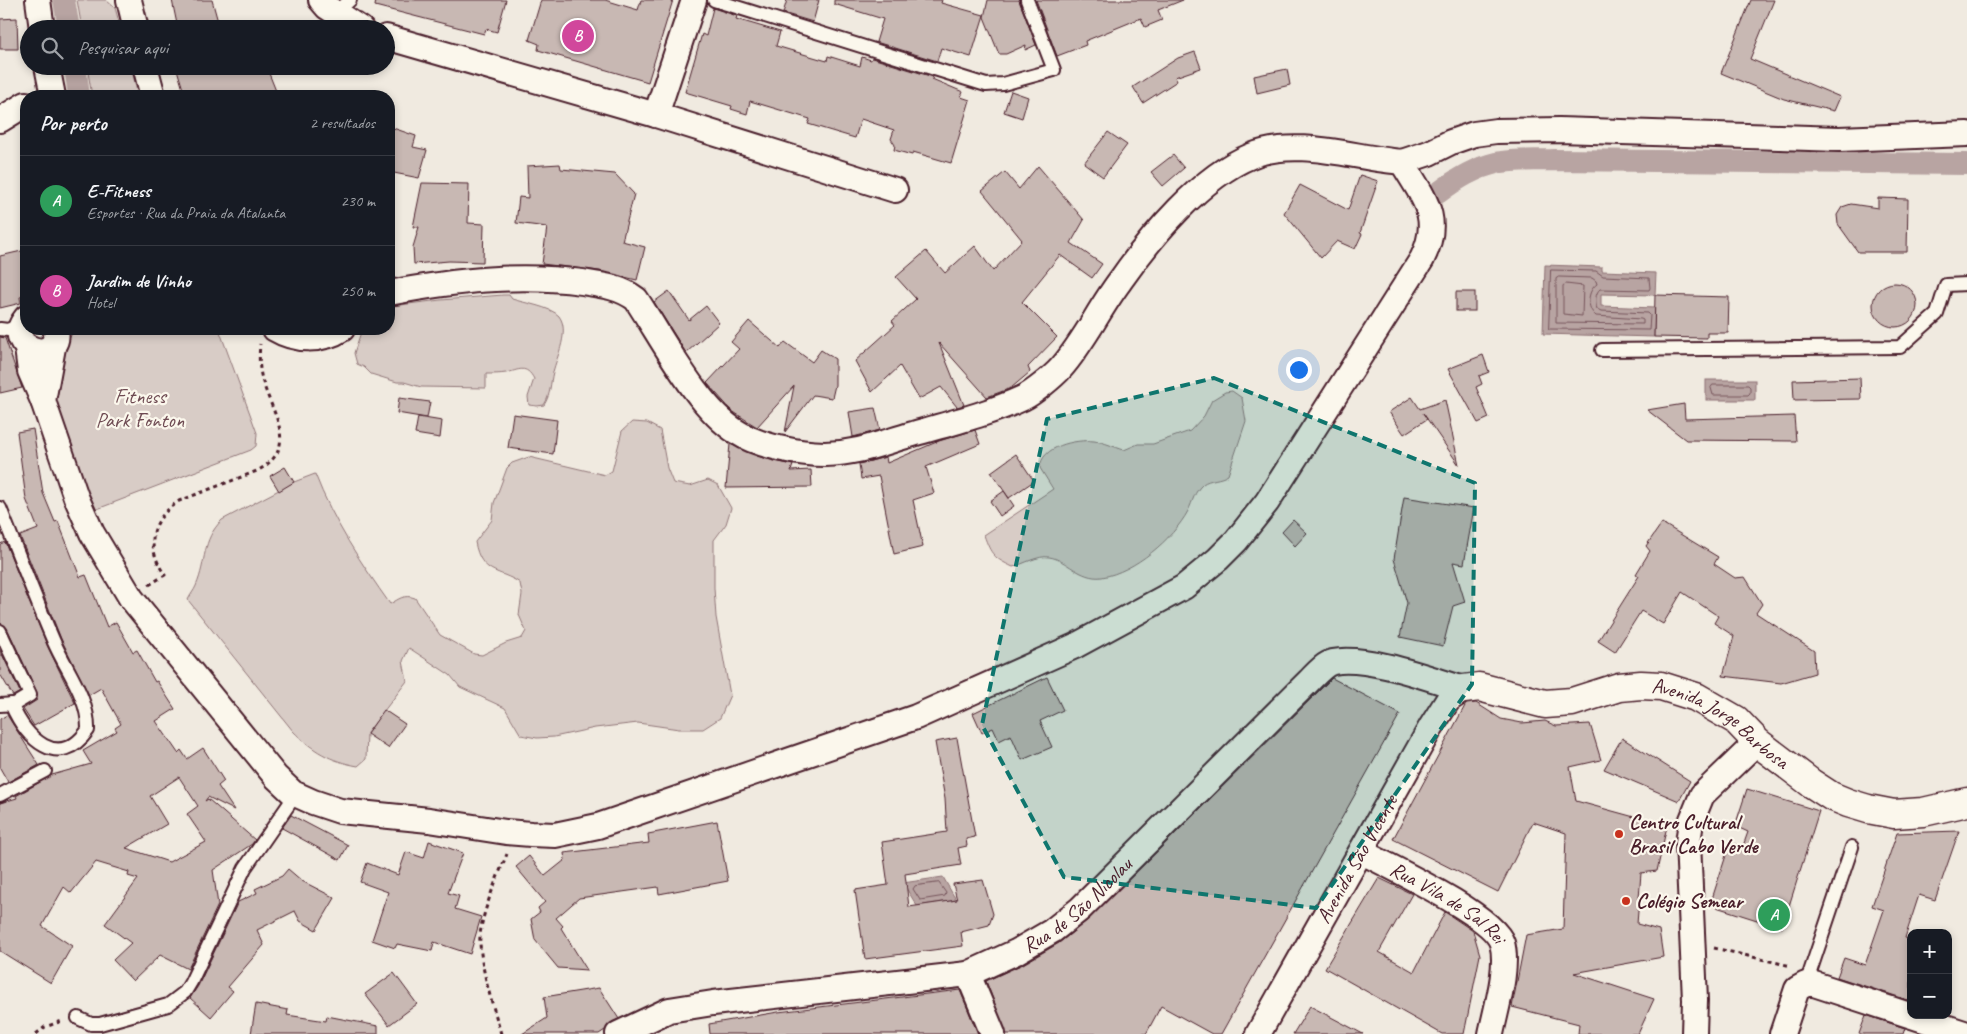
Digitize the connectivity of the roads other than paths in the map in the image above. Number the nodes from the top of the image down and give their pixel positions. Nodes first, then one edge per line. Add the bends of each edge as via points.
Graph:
1 (38, 0) edge
2 (129, 0) edge
3 (1027, 0) edge
4 (696, 1) edge
5 (336, 4) edge
6 (41, 20) edge
7 (134, 20) edge
8 (352, 20) edge
9 (395, 40) edge
10 (148, 75) edge
11 (152, 90) edge
12 (20, 108) edge
13 (656, 115) junction
14 (0, 120) edge
15 (1967, 134) edge
16 (1402, 162) junction
17 (895, 190) dead end
18 (1967, 284) edge
19 (395, 292) edge
20 (16, 324) edge
21 (56, 335) edge
22 (57, 335) edge
23 (282, 335) edge
24 (326, 335) edge
25 (27, 348) junction
26 (1602, 350) dead end
27 (43, 401) junction
28 (0, 508) edge
29 (0, 632) edge
30 (1464, 689) junction
31 (5, 702) edge
32 (1757, 742) junction
33 (45, 770) dead end
34 (296, 794) junction
35 (0, 795) edge
36 (1967, 802) edge
37 (1852, 847) dead end
38 (1362, 852) junction
39 (968, 974) junction
40 (1809, 978) junction
41 (78, 1018) road end
42 (618, 1034) edge
43 (994, 1034) edge
44 (1258, 1034) edge
45 (1491, 1034) edge
46 (1694, 1034) edge
47 (1782, 1034) edge
48 (1967, 1034) edge

1 - 6 street
2 - 7 street
3 - 4 lane via 1054,70 1003,84 986,85
4 - 13 street
5 - 8 street
9 - 13 street
10 - 11 street
12 - 14 street
13 - 17 street
15 - 16 street via 1839,139 1496,131 1474,134
16 - 19 street via 1316,149 1276,148 1239,161 1203,187 1175,213 1120,280 1059,370 1026,397 982,414 856,451 804,452 735,432 699,395 636,299 624,290 566,280 508,278
16 - 34 street via 1430,215 1430,243 1422,259 1267,502 1236,541 1184,587 1075,646 916,717 591,828 555,835 516,833 340,811
18 - 26 lane via 1946,285 1937,314 1900,347
20 - 25 street
21 - 25 street via 50,347 38,351
22 - 27 street
23 - 24 street via 309,338
25 - 27 street via 30,372
27 - 34 street via 92,534 131,598 260,759
28 - 31 lane via 41,613 83,702 88,730 74,745 55,750 34,739
29 - 31 lane via 30,694 25,700
30 - 32 street, Avenida Jorge Barbosa via 1479,687 1545,704 1572,702 1619,687 1661,686 1710,704 1736,720
30 - 38 street, Avenida São Vicente via 1448,700 1431,727
30 - 39 street, Rua de São Nicolau via 1382,666 1347,661 1331,663 1308,681 1080,909 1052,931 1016,952
32 - 36 street, Avenida Jorge Barbosa via 1831,796 1868,809 1894,814 1922,812
32 - 46 street via 1702,795 1691,822 1688,842
33 - 35 lane
34 - 41 lane via 245,868 184,992 168,1005 100,1024
37 - 40 lane
38 - 44 street, Avenida São Vicente
38 - 45 street, Rua Vila de Sal Rei via 1453,901 1490,926 1502,942 1503,972
39 - 42 street, Rua de São Nicolau via 669,1010
39 - 43 street
40 - 47 street via 1797,990
40 - 48 street via 1814,984

